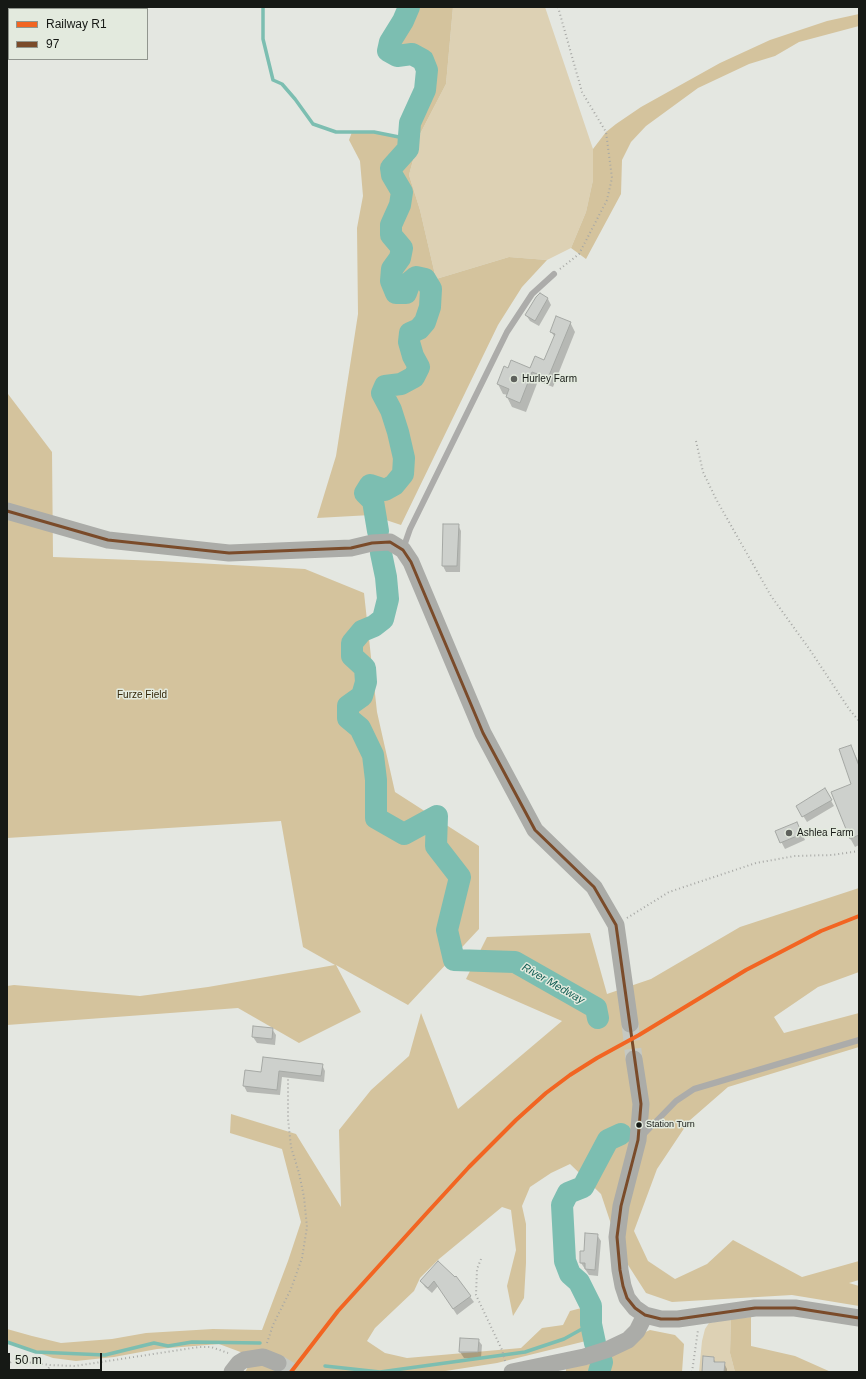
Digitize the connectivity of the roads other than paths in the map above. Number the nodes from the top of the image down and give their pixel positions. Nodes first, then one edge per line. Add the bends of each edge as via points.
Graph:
1 (554, 274) road end
2 (7, 511) edge
3 (403, 550) junction
4 (630, 1024) tunnel mouth
5 (859, 1040) edge
6 (634, 1059) tunnel mouth
7 (638, 1140) junction
8 (645, 1315) junction
9 (859, 1318) edge
10 (270, 1360) tunnel mouth
11 (508, 1365) edge
12 (236, 1368) edge

1 - 3 lane via 532,294 507,332 410,529
2 - 3 main road via 108,540 229,553 351,548 390,542
3 - 4 main road via 411,562 483,733 535,830 594,887 616,925
5 - 7 lane via 694,1089 676,1101
6 - 7 main road via 641,1104
7 - 8 main road via 621,1206 617,1237 620,1270 627,1298
8 - 9 main road via 661,1319 678,1319 756,1308 795,1308
8 - 11 main road via 637,1331 628,1340 609,1349 584,1357
10 - 12 main road via 244,1360

